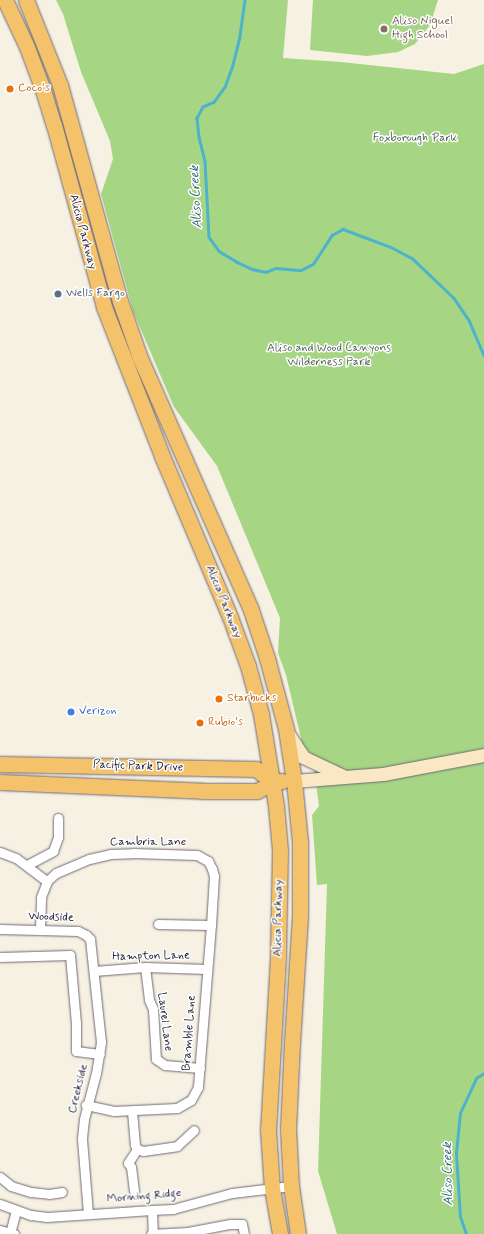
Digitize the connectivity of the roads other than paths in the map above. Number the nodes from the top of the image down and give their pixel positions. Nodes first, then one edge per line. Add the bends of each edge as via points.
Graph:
1 (4, 0) edge
2 (26, 0) edge
3 (287, 731) junction
4 (484, 755) edge
5 (0, 764) edge
6 (347, 778) junction
7 (294, 781) junction
8 (0, 782) edge
9 (273, 782) junction
10 (58, 818) dead end
11 (0, 852) edge
12 (208, 861) joint
13 (27, 865) junction
14 (47, 881) junction
15 (158, 924) dead end
16 (211, 925) junction
17 (40, 929) junction
18 (0, 930) edge
19 (0, 957) edge
20 (145, 967) junction
21 (207, 969) junction
22 (94, 971) junction
23 (100, 1054) junction
24 (200, 1068) junction
25 (86, 1104) junction
26 (132, 1111) junction
27 (194, 1130) dead end
28 (137, 1149) junction
29 (0, 1177) edge
30 (291, 1186) junction
31 (272, 1188) junction
32 (134, 1191) dead end
33 (62, 1192) dead end
34 (0, 1204) edge
35 (152, 1210) junction
36 (16, 1211) junction
37 (88, 1214) junction
38 (0, 1230) edge
39 (12, 1234) edge
40 (152, 1234) edge
41 (244, 1234) edge
42 (280, 1234) edge
43 (298, 1234) edge

1 - 9 main road, Alicia Parkway via 27,47 47,104 104,307 245,658 261,714
2 - 3 main road, Alicia Parkway via 60,85 120,301 140,358 250,610 267,658
3 - 6 main road via 303,757
3 - 7 main road, Alicia Parkway
4 - 6 main road, Pacific Park Drive via 420,768
5 - 9 main road, Pacific Park Drive via 256,770
6 - 7 main road, Pacific Park Drive
7 - 9 main road, Pacific Park Drive
7 - 30 main road, Alicia Parkway via 300,842 300,916 288,1129
8 - 9 main road, Pacific Park Drive via 203,791 259,791
9 - 31 main road, Alicia Parkway via 280,850 280,902 268,1130
10 - 13 street via 58,837 53,851
11 - 13 street
12 - 14 street, Cambria Lane via 197,855 110,854 69,866
12 - 16 street, Bramble Lane via 214,876
13 - 14 street
14 - 17 street via 41,897
15 - 16 street
16 - 21 street, Bramble Lane
17 - 18 street, Woodside
17 - 22 street, Woodside via 78,931 86,935 92,947
19 - 23 street via 68,954 76,1023 76,1051
20 - 21 street, Hampton Lane
20 - 22 street, Hampton Lane
20 - 24 street, Laurel Lane via 149,1000 153,1009 156,1059 165,1065
21 - 24 street, Bramble Lane
22 - 23 street, Creekside
23 - 25 street, Creekside
24 - 26 street, Bramble Lane via 198,1087 191,1100 177,1108
25 - 26 street, Bramble Lane via 114,1111
25 - 37 street, Creekside via 82,1139
26 - 28 street
27 - 28 street via 172,1148 142,1151
28 - 32 street via 128,1163 131,1167
29 - 33 street via 11,1186 31,1192
30 - 31 street, Morning Ridge
30 - 43 main road, Alicia Parkway
31 - 35 street, Morning Ridge via 232,1193 173,1209
31 - 42 main road, Alicia Parkway
34 - 36 street, Morning Ridge
35 - 37 street, Morning Ridge
35 - 40 street
36 - 37 street, Morning Ridge via 47,1217
36 - 39 street
38 - 39 street
40 - 41 street via 188,1232 230,1224 242,1224

